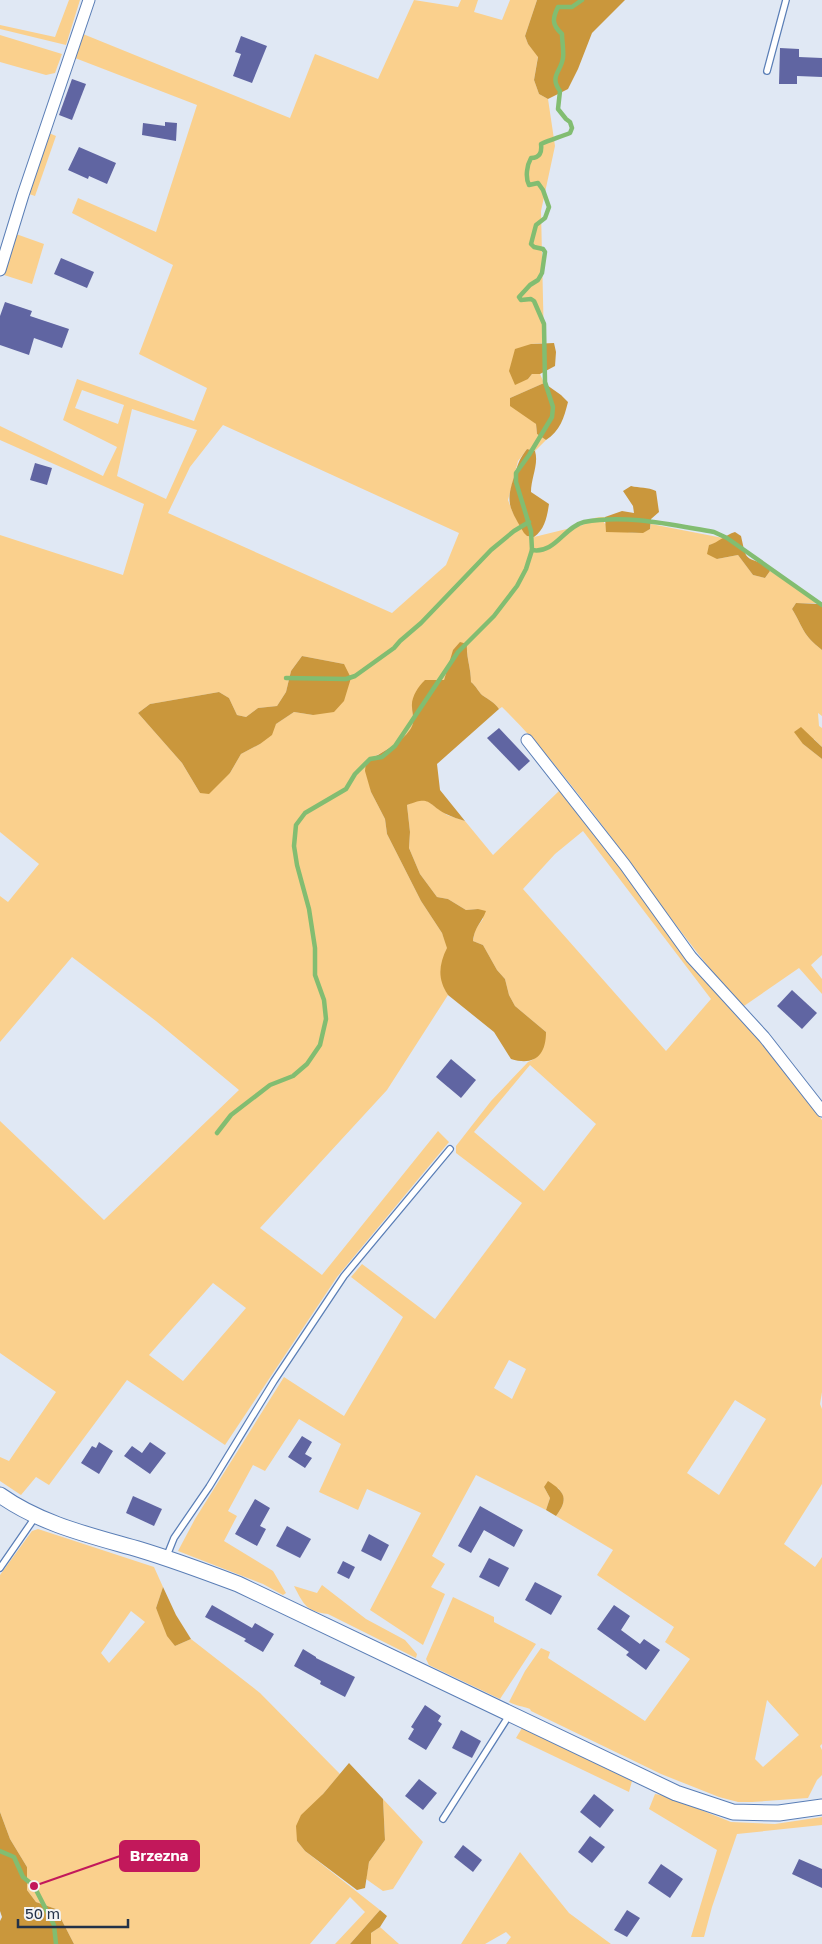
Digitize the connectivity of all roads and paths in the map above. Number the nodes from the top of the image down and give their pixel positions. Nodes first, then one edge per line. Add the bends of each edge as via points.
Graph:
1 (89, 0) edge
2 (786, 0) edge
3 (767, 71) dead end
4 (0, 270) edge
5 (527, 740) dead end
6 (822, 1111) edge
7 (450, 1149) dead end
8 (0, 1495) edge
9 (36, 1516) junction
10 (166, 1558) junction
11 (0, 1568) edge
12 (510, 1714) junction
13 (822, 1806) edge
14 (443, 1819) dead end

1 - 4 street
2 - 3 lane
5 - 6 street via 625,865 691,957 764,1037
7 - 10 lane via 344,1276 178,1532
8 - 9 street
9 - 10 street
9 - 11 lane
10 - 12 street via 238,1584
12 - 13 street via 676,1792 733,1812 779,1812
12 - 14 lane

